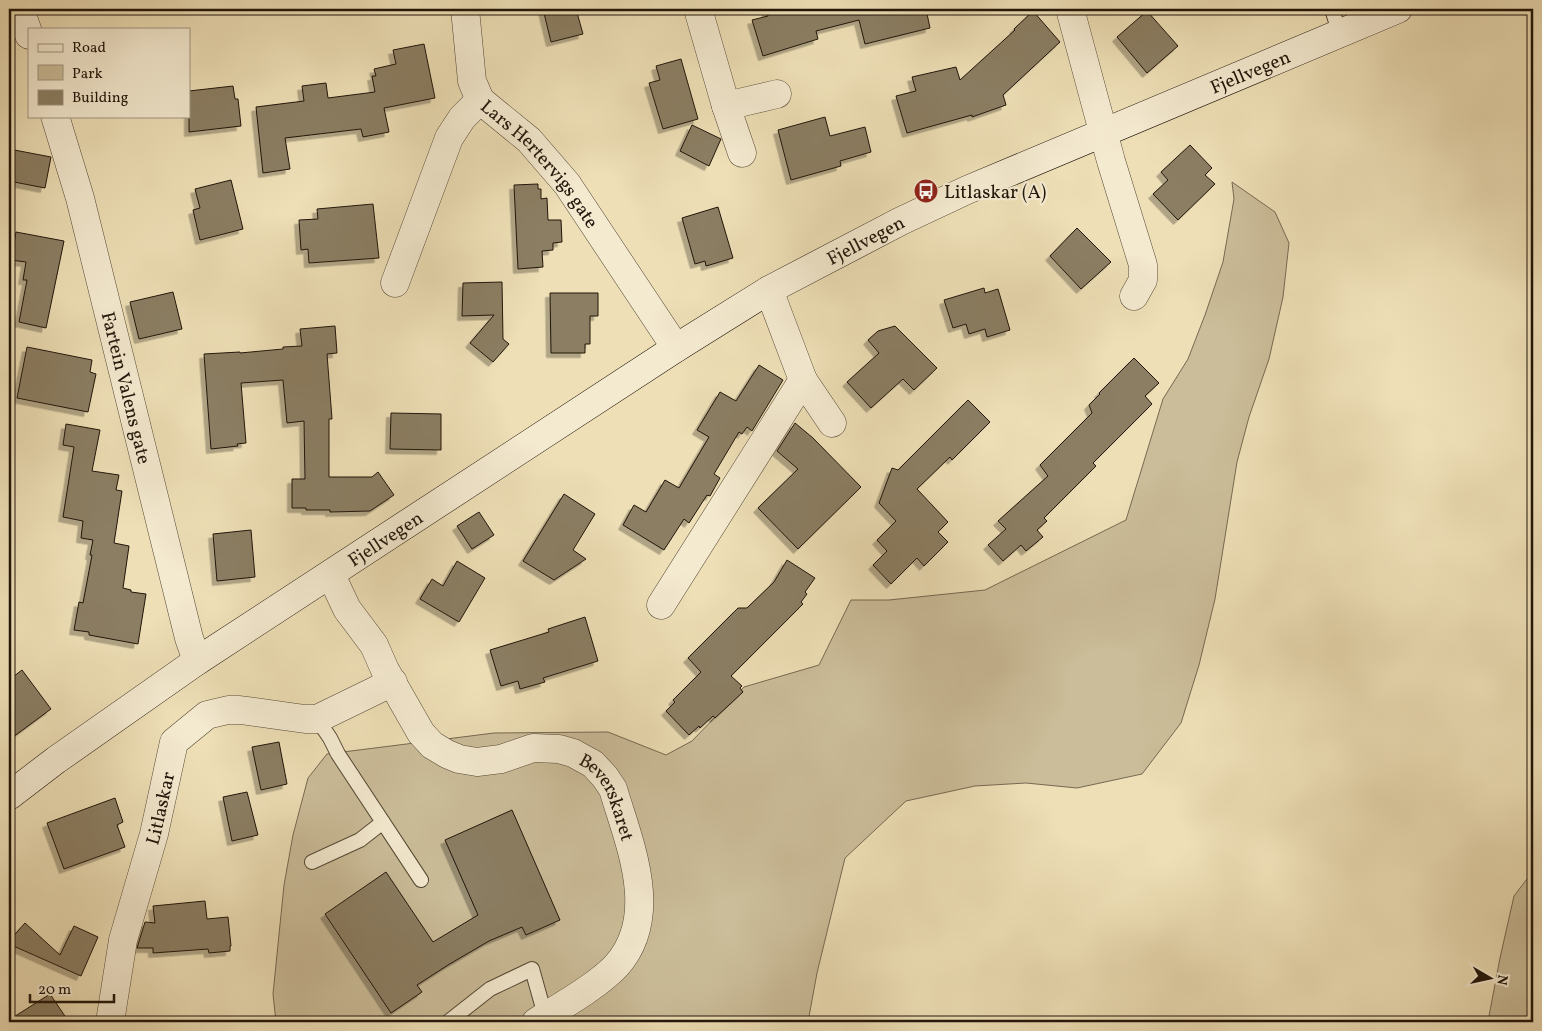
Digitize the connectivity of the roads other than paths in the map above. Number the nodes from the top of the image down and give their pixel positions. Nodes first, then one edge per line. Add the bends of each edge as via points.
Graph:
1 (20, 9) edge
2 (465, 9) edge
3 (698, 9) edge
4 (1070, 9) edge
5 (1398, 9) edge
6 (1336, 20) edge
7 (28, 32) edge
8 (777, 94) dead end
9 (480, 100) junction
10 (726, 106) junction
11 (55, 118) edge
12 (1103, 132) junction
13 (742, 153) dead end
14 (395, 282) dead end
15 (769, 290) junction
16 (1134, 296) dead end
17 (676, 348) junction
18 (803, 380) junction
19 (832, 423) dead end
20 (331, 575) junction
21 (661, 605) dead end
22 (197, 661) junction
23 (393, 682) junction
24 (317, 719) junction
25 (9, 796) edge
26 (383, 822) junction
27 (312, 862) dead end
28 (421, 880) dead end
29 (543, 1020) edge
30 (110, 1022) edge
31 (448, 1022) edge

1 - 7 street
2 - 9 street via 472,81
3 - 10 street
4 - 12 street
5 - 6 street, Fjellvegen
6 - 12 street, Fjellvegen
8 - 10 street
9 - 14 street, Lars Hertervigs gate via 462,118 449,138
9 - 17 street, Lars Hertervigs gate via 529,140 567,184
10 - 13 street
11 - 22 street, Fartein Valens gate via 80,198
12 - 15 street, Fjellvegen via 901,221
12 - 16 street via 1143,265 1143,280
15 - 17 street, Fjellvegen
15 - 18 street
17 - 20 street, Fjellvegen
18 - 19 street
18 - 21 street
20 - 22 street, Fjellvegen
20 - 23 street, Beverskaret via 347,609 374,645
22 - 25 street, Fjellvegen
23 - 24 street
23 - 29 street, Beverskaret via 421,733 447,754 477,762 501,759 533,748 559,749 593,764 613,789 637,872 639,909 636,929 624,957 616,966
24 - 26 lane
24 - 30 street, Litlaskar via 228,710 207,716 174,742 154,834 123,940
26 - 27 lane via 360,840
26 - 28 lane
29 - 31 lane via 532,969 490,989

